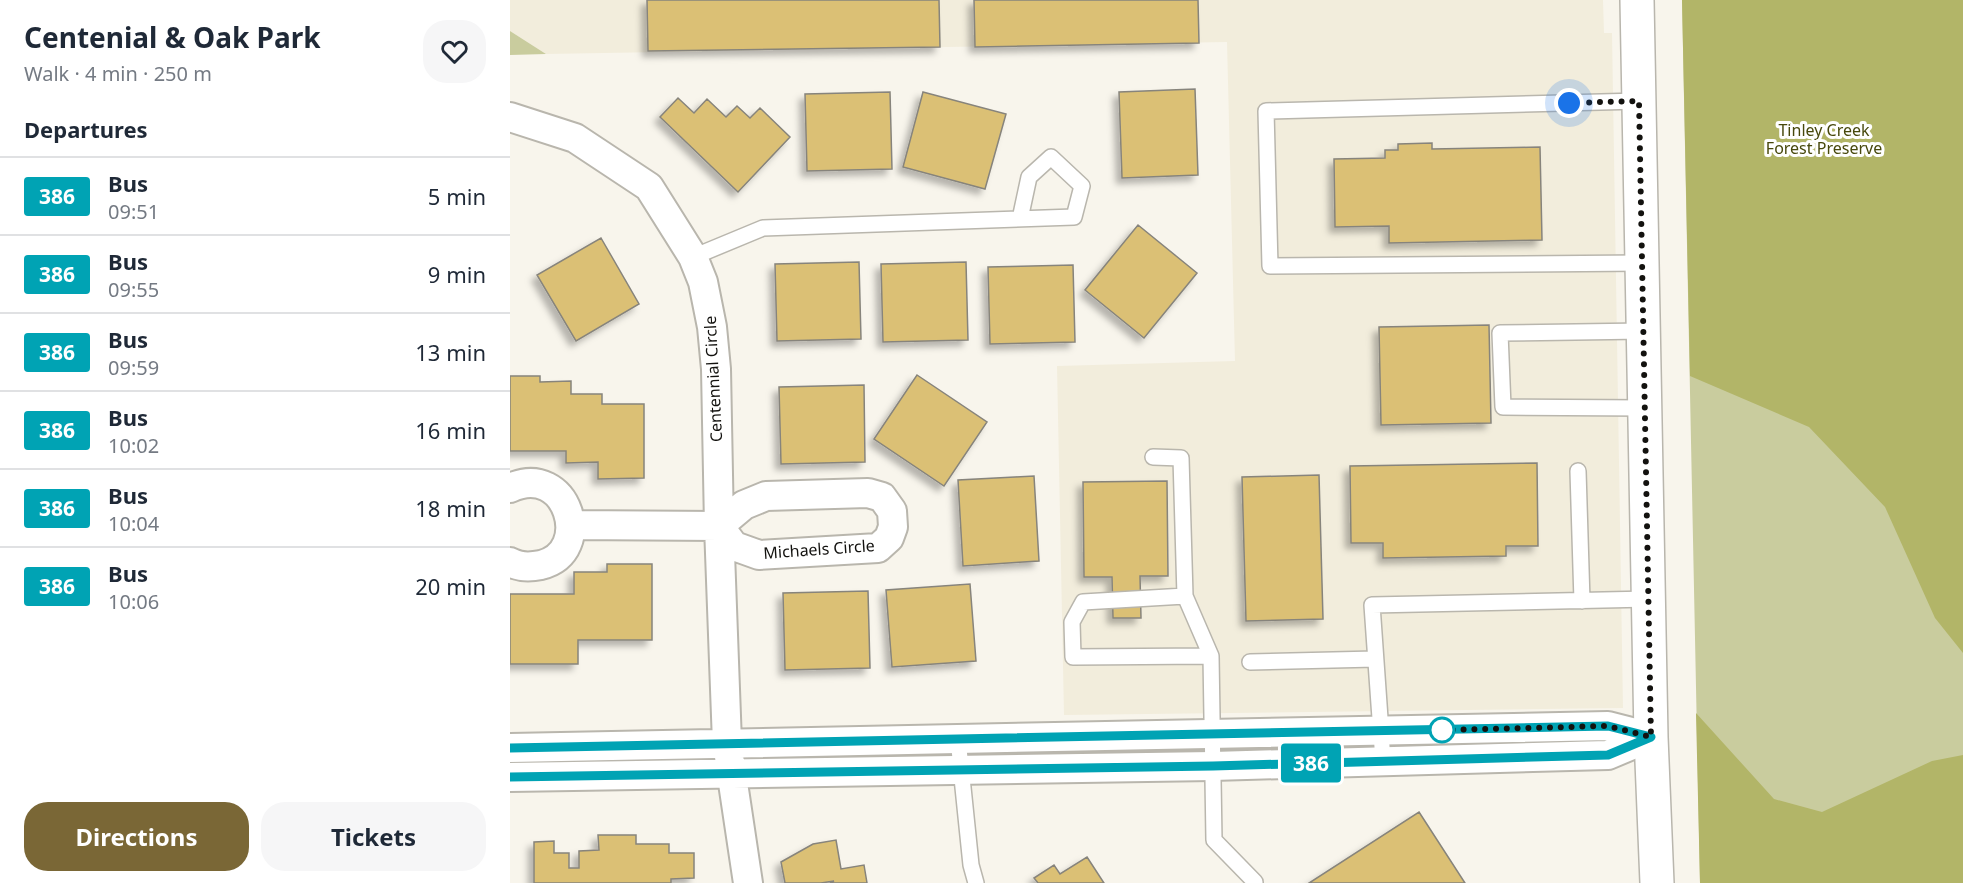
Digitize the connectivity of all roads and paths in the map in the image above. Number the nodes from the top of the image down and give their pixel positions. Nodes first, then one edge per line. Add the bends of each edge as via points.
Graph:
1 (1637, 0) edge
2 (1639, 101) junction
3 (510, 117) edge
4 (1020, 219) junction
5 (693, 256) junction
6 (1642, 263) junction
7 (1644, 331) junction
8 (1645, 408) junction
9 (1153, 457) dead end
10 (1578, 471) dead end
11 (510, 488) edge
12 (571, 525) junction
13 (719, 526) junction
14 (510, 562) edge
15 (1185, 596) junction
16 (1649, 599) junction
17 (1582, 601) junction
18 (1211, 656) junction
19 (1375, 659) junction
20 (1250, 662) dead end
21 (1380, 731) junction
22 (1213, 734) junction
23 (1651, 737) junction
24 (958, 739) junction
25 (727, 744) junction
26 (510, 747) edge
27 (1383, 761) junction
28 (1213, 766) junction
29 (961, 770) junction
30 (732, 774) junction
31 (510, 777) edge
32 (1255, 882) edge
33 (748, 883) edge
34 (976, 883) edge
35 (1657, 883) edge

1 - 2 street
2 - 6 street
2 - 6 lane via 1266,111 1270,266
3 - 5 street, Centennial Circle via 575,138 649,187
4 - 4 lane via 1074,217 1082,186 1051,157 1029,177
4 - 5 lane via 763,228
5 - 13 street, Centennial Circle via 704,282 712,327
6 - 7 street
7 - 8 street
7 - 8 lane via 1500,333 1503,407
8 - 16 street
9 - 15 lane via 1181,458
10 - 17 lane
11 - 12 street via 528,483 544,486 568,508
12 - 13 street
12 - 14 street via 560,554 546,564 530,567
13 - 13 street, Michaels Circle via 744,505 766,496 867,493 882,497 892,511 893,527 889,538 878,548 759,555 734,546
13 - 25 street, Centennial Circle
15 - 18 lane
15 - 18 lane via 1083,602 1072,622 1073,657
16 - 17 lane
16 - 23 street
17 - 19 lane via 1372,605
18 - 22 lane
19 - 20 lane
19 - 21 lane
21 - 22 street
21 - 23 street via 1608,726
21 - 27 lane
22 - 24 street
22 - 28 lane
23 - 27 street via 1608,755
23 - 35 street
24 - 25 street
24 - 29 lane
25 - 26 street
25 - 30 street, Centennial Circle
27 - 28 street
28 - 29 street
28 - 32 lane via 1214,840
29 - 30 street
29 - 34 lane
30 - 31 street
30 - 33 street, Centennial Circle

